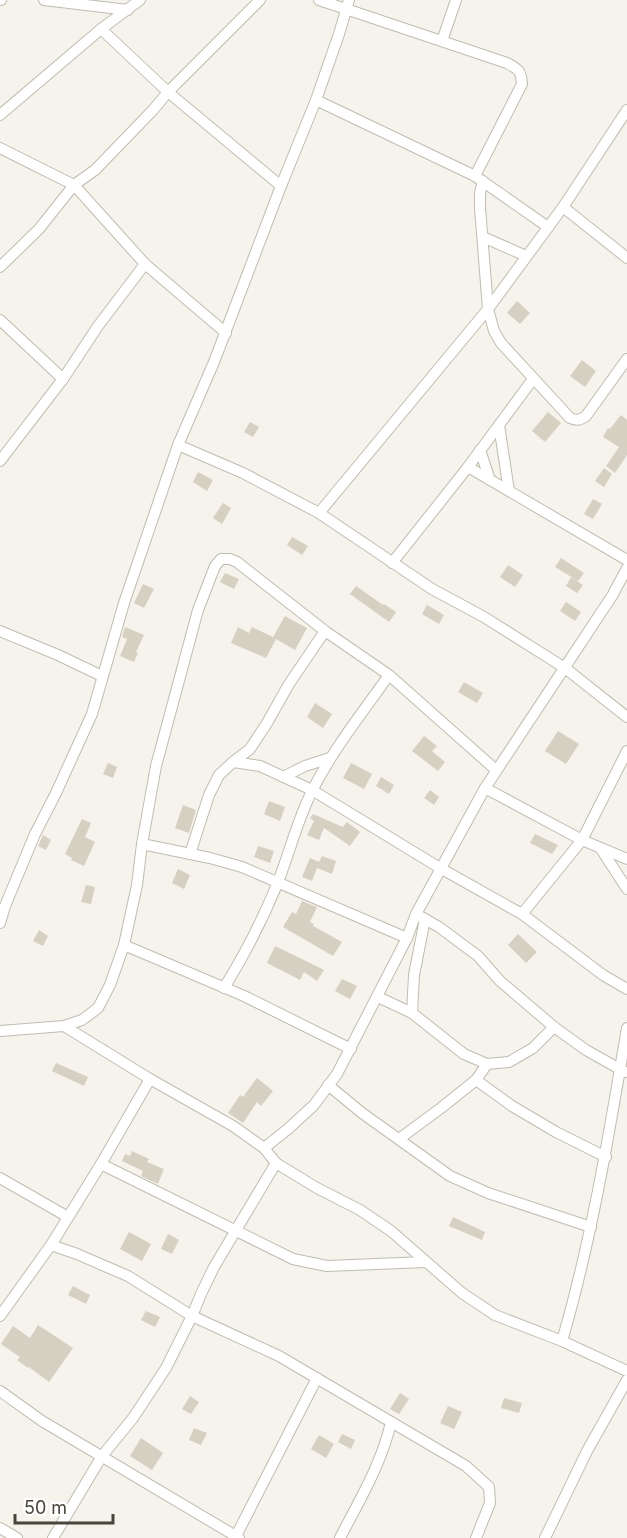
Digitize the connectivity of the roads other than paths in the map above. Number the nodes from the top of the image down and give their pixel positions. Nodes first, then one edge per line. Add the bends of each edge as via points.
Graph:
1 (44, 0) edge
2 (140, 0) edge
3 (260, 0) edge
4 (320, 0) edge
5 (456, 0) edge
6 (348, 4) edge
7 (128, 9) junction
8 (102, 29) junction
9 (442, 41) junction
10 (168, 92) junction
11 (316, 100) junction
12 (627, 110) edge
13 (0, 115) edge
14 (0, 148) edge
15 (479, 179) junction
16 (74, 185) junction
17 (281, 186) junction
18 (563, 207) junction
19 (548, 227) junction
20 (483, 237) junction
21 (526, 256) junction
22 (627, 258) edge
23 (145, 264) junction
24 (0, 267) edge
25 (488, 309) junction
26 (0, 320) edge
27 (226, 333) junction
28 (627, 359) edge
29 (63, 379) junction
30 (533, 379) junction
31 (499, 425) junction
32 (178, 445) junction
33 (480, 450) junction
34 (0, 461) edge
35 (468, 467) junction
36 (490, 480) junction
37 (509, 491) junction
38 (319, 513) junction
39 (627, 560) edge
40 (392, 563) junction
41 (627, 568) edge
42 (0, 631) edge
43 (325, 631) junction
44 (565, 668) junction
45 (389, 675) junction
46 (102, 676) junction
47 (627, 717) edge
48 (250, 749) junction
49 (627, 751) edge
50 (330, 758) junction
51 (233, 762) junction
52 (260, 766) junction
53 (496, 770) junction
54 (283, 777) junction
55 (485, 788) junction
56 (312, 790) junction
57 (582, 840) junction
58 (142, 844) junction
59 (601, 848) junction
60 (190, 854) junction
61 (627, 859) edge
62 (440, 868) junction
63 (277, 883) junction
64 (627, 889) edge
65 (522, 914) junction
66 (420, 916) junction
67 (0, 923) edge
68 (407, 938) junction
69 (124, 945) junction
70 (224, 988) junction
71 (627, 988) edge
72 (378, 997) junction
73 (412, 1013) junction
74 (64, 1026) junction
75 (554, 1027) junction
76 (627, 1028) edge
77 (0, 1031) edge
78 (351, 1048) junction
79 (488, 1064) junction
80 (624, 1071) edge
81 (150, 1079) junction
82 (476, 1080) junction
83 (328, 1085) junction
84 (399, 1139) junction
85 (264, 1148) junction
86 (606, 1157) junction
87 (276, 1163) junction
88 (101, 1164) junction
89 (0, 1178) edge
90 (68, 1217) junction
91 (591, 1227) junction
92 (234, 1231) junction
93 (51, 1245) junction
94 (426, 1262) junction
95 (4, 1300) edge
96 (0, 1316) edge
97 (192, 1316) junction
98 (562, 1341) junction
99 (627, 1371) edge
100 (317, 1378) junction
101 (627, 1380) edge
102 (0, 1391) edge
103 (391, 1422) junction
104 (102, 1456) junction
105 (0, 1528) edge
106 (238, 1537) edge
107 (17, 1538) edge
108 (53, 1538) edge
109 (340, 1538) edge
110 (476, 1538) edge
111 (545, 1538) edge

1 - 7 street
2 - 7 street
3 - 10 street
4 - 6 street
5 - 9 street
6 - 9 street
6 - 11 street
7 - 8 street
8 - 10 street
8 - 13 street
9 - 15 street via 507,63 522,76 522,84
10 - 16 street via 95,170
10 - 17 street
11 - 15 street
11 - 17 street
12 - 18 street
14 - 16 street
15 - 19 street
15 - 20 street
16 - 23 street
16 - 24 street via 39,229
17 - 27 street
18 - 19 street
18 - 22 street
19 - 21 street
20 - 21 street
20 - 25 street
21 - 25 street
23 - 27 street
23 - 29 street
25 - 30 street via 501,343
25 - 38 street
26 - 29 street
27 - 32 street
28 - 30 street via 580,420 570,418
29 - 34 street
30 - 31 street
31 - 33 street
31 - 37 street
32 - 38 street via 243,473
32 - 46 street
33 - 35 street
33 - 36 street
35 - 36 street
35 - 40 street
36 - 37 street
37 - 39 street
38 - 40 street
40 - 44 street
41 - 44 street
42 - 46 street
43 - 45 street
43 - 48 street
43 - 58 street via 237,562 221,560 214,566 158,756
44 - 47 street
44 - 53 street
45 - 50 street
45 - 53 street
46 - 67 street via 92,714 35,834
48 - 51 street
48 - 52 street
49 - 57 street
50 - 54 street
50 - 56 street
51 - 52 street
51 - 60 street via 219,775 208,795
52 - 54 street
53 - 55 street
54 - 56 street
55 - 57 street
55 - 62 street
56 - 62 street
56 - 63 street
57 - 59 street
57 - 65 street
58 - 60 street
58 - 69 street
59 - 61 street
59 - 64 street
60 - 63 street via 242,867
62 - 65 street
62 - 66 street
63 - 68 street
63 - 70 street
65 - 71 street via 603,975
66 - 68 street
66 - 73 street
66 - 75 street via 478,956 500,981
68 - 72 street
69 - 70 street
69 - 74 street via 98,1008 82,1020
70 - 78 street
72 - 73 street
72 - 78 street
73 - 79 street via 464,1054
74 - 77 street
74 - 81 street
75 - 79 street via 533,1048 509,1062
75 - 80 street
76 - 80 street
78 - 83 street
79 - 82 street
80 - 86 street
81 - 85 street
81 - 88 street
82 - 84 street
82 - 86 street via 512,1106
83 - 84 street
83 - 85 street via 314,1105
84 - 91 street via 450,1176 488,1193
85 - 87 street
86 - 91 street
87 - 92 street
87 - 94 street via 360,1210
88 - 90 street
88 - 92 street
89 - 90 street
90 - 93 street
91 - 98 street
92 - 94 street via 292,1259 327,1266
92 - 97 street
93 - 95 street
93 - 97 street via 119,1271
94 - 98 street via 495,1316
95 - 96 street
97 - 100 street
97 - 104 street via 151,1392
98 - 99 street
100 - 103 street
100 - 106 street
101 - 111 street
102 - 104 street
103 - 109 street via 381,1455
103 - 110 street via 466,1466 489,1487 490,1503
104 - 106 street
104 - 108 street
105 - 107 street

